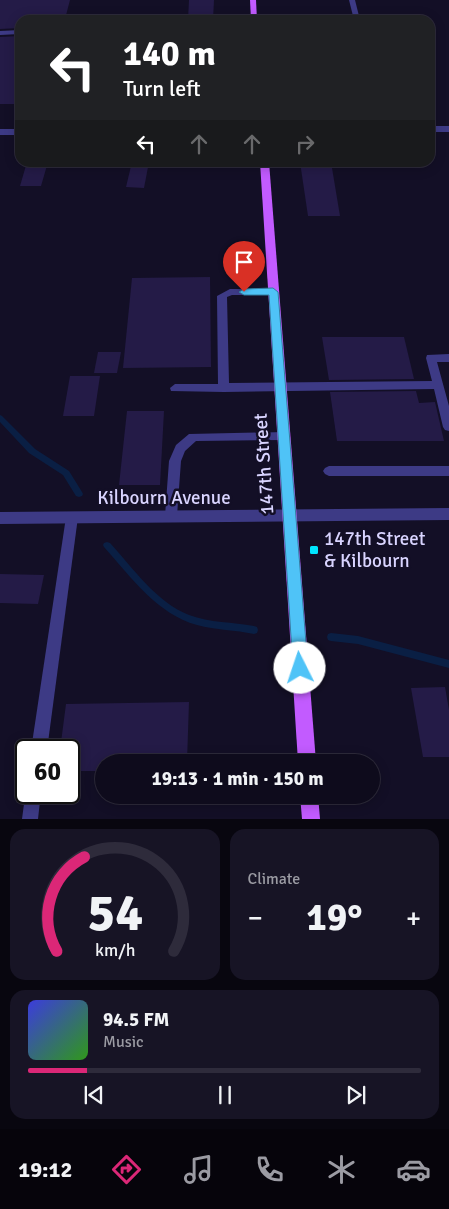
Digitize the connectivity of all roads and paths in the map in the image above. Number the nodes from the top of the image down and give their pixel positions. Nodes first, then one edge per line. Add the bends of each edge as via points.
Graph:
1 (253, 0) edge
2 (352, 0) edge
3 (254, 15) edge
4 (356, 15) edge
5 (0, 32) edge
6 (15, 32) edge
7 (449, 129) edge
8 (435, 130) edge
9 (0, 132) edge
10 (15, 132) edge
11 (264, 167) edge
12 (273, 292) junction
13 (449, 358) edge
14 (438, 385) junction
15 (175, 388) dead end
16 (224, 388) junction
17 (280, 388) junction
18 (449, 427) edge
19 (284, 436) junction
20 (329, 471) dead end
21 (449, 472) edge
22 (449, 514) edge
23 (171, 516) junction
24 (289, 516) junction
25 (72, 517) junction
26 (0, 518) edge
27 (41, 739) edge
28 (306, 754) edge
29 (32, 804) edge
30 (310, 804) edge
31 (30, 819) edge
32 (311, 819) edge

1 - 3 main road
2 - 4 lane
5 - 6 street
7 - 8 street
9 - 10 street
11 - 12 main road, 147th Street
12 - 16 lane via 230,292 222,296
12 - 17 main road, 147th Street
13 - 14 lane via 431,358
14 - 17 lane
14 - 18 lane
15 - 16 lane
16 - 17 lane
17 - 19 main road, 147th Street
19 - 23 lane via 194,437 180,448 175,461
19 - 24 main road, 147th Street
20 - 21 lane
22 - 24 street, Kilbourn Avenue
23 - 24 street, Kilbourn Avenue
23 - 25 street, Kilbourn Avenue
24 - 28 main road, 147th Street
25 - 26 street, Kilbourn Avenue
25 - 27 lane
29 - 31 lane
30 - 32 main road

